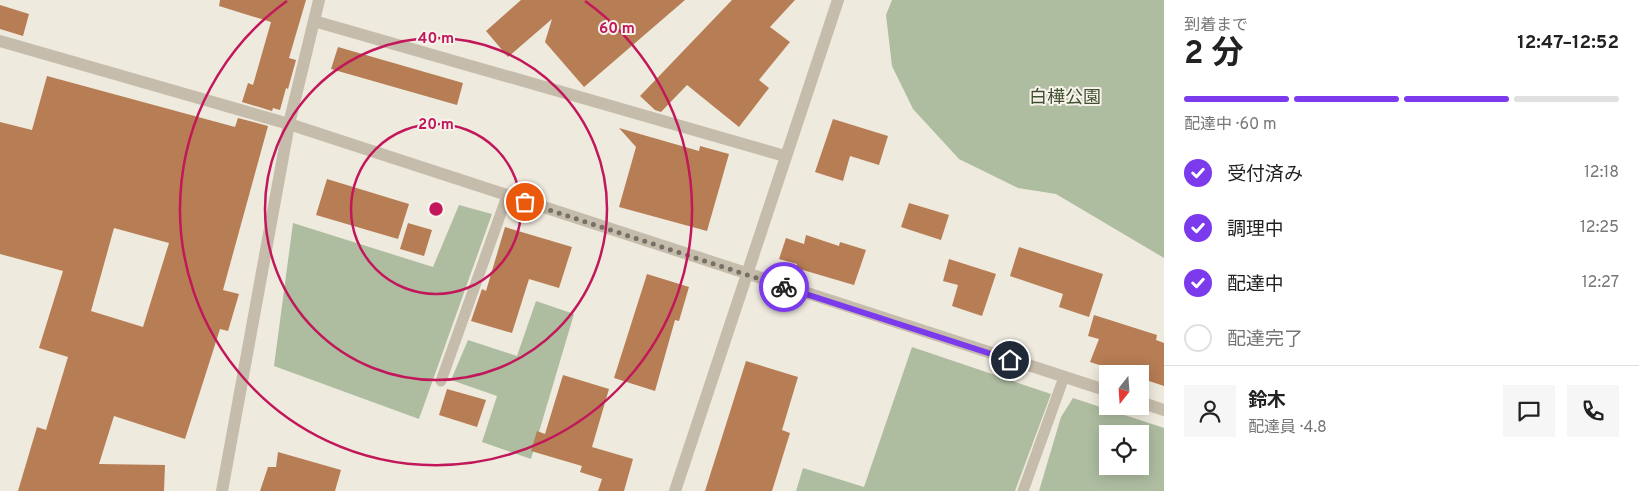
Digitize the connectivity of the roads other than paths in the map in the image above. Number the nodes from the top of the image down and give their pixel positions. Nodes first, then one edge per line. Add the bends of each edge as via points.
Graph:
1 (319, 0) edge
2 (838, 0) edge
3 (314, 21) junction
4 (0, 41) edge
5 (289, 124) junction
6 (785, 156) junction
7 (506, 196) junction
8 (746, 274) junction
9 (1064, 377) junction
10 (441, 381) dead end
11 (1099, 388) edge
12 (1149, 405) edge
13 (1164, 410) edge
14 (222, 491) edge
15 (675, 491) edge
16 (1023, 491) edge

1 - 3 street
2 - 6 street
3 - 5 street
3 - 6 street
4 - 5 street
5 - 7 street
5 - 14 street
6 - 8 street
7 - 8 street
7 - 10 lane
8 - 9 street
8 - 15 street
9 - 11 street
9 - 16 lane
12 - 13 street

